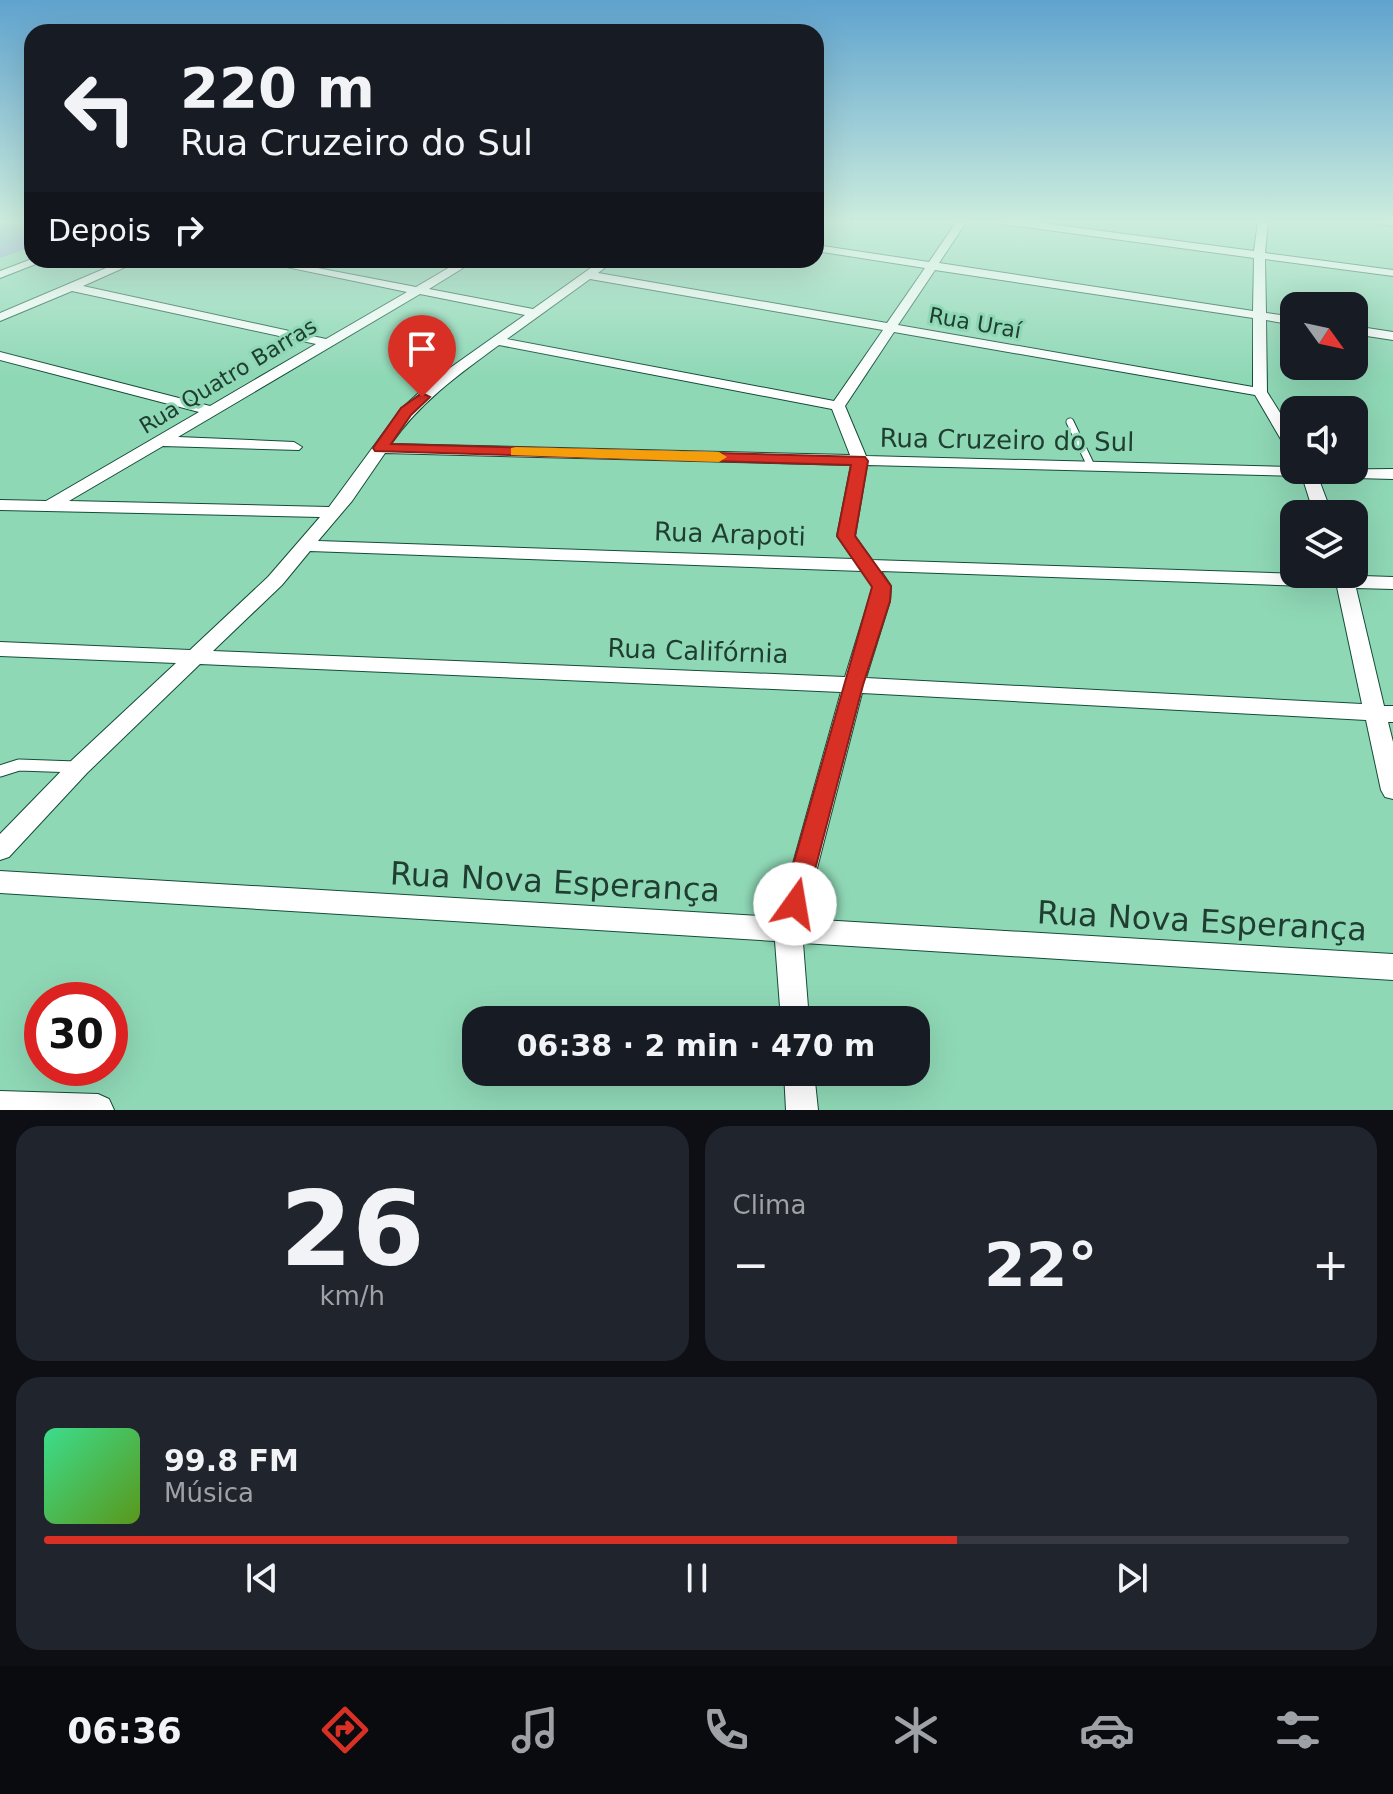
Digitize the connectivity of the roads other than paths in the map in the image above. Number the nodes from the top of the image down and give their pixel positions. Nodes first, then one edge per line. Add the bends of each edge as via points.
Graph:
1 (105, 273) edge
2 (326, 273) edge
3 (447, 273) edge
4 (591, 273) edge
5 (927, 273) edge
6 (970, 273) edge
7 (1259, 273) edge
8 (588, 275) junction
9 (71, 287) junction
10 (416, 290) junction
11 (536, 313) junction
12 (1258, 316) junction
13 (0, 317) edge
14 (1280, 319) edge
15 (889, 329) junction
16 (1368, 332) edge
17 (1393, 336) edge
18 (497, 341) junction
19 (327, 343) junction
20 (0, 356) edge
21 (1260, 392) junction
22 (838, 406) junction
23 (213, 411) junction
24 (1070, 422) dead end
25 (1280, 425) edge
26 (161, 441) junction
27 (294, 447) dead end
28 (381, 448) junction
29 (860, 461) junction
30 (1091, 466) junction
31 (1280, 470) edge
32 (1368, 473) edge
33 (1393, 474) edge
34 (0, 505) edge
35 (49, 506) junction
36 (334, 512) junction
37 (305, 546) junction
38 (869, 565) junction
39 (1280, 576) edge
40 (1368, 580) edge
41 (1393, 583) edge
42 (1347, 588) edge
43 (0, 649) edge
44 (191, 660) junction
45 (853, 685) junction
46 (1383, 713) edge
47 (79, 767) junction
48 (0, 771) edge
49 (1393, 790) edge
50 (0, 850) edge
51 (0, 882) edge
52 (788, 930) junction
53 (1393, 967) edge
54 (794, 1006) edge
55 (800, 1086) edge
56 (0, 1106) edge
57 (98, 1110) edge
58 (802, 1110) edge

1 - 9 street
2 - 10 street
3 - 10 street, Rua Quatro Barras
4 - 8 street
5 - 15 street
6 - 12 street
7 - 12 street
8 - 11 street
8 - 15 street, Rua Uraí
9 - 13 street
9 - 19 street
10 - 11 street
10 - 19 street, Rua Quatro Barras
11 - 18 street
12 - 14 street
12 - 21 street
15 - 21 street, Rua Uraí
15 - 22 street
16 - 17 street
18 - 22 street
18 - 28 street via 406,412
19 - 23 street, Rua Quatro Barras
20 - 23 street
21 - 25 street
22 - 29 street
23 - 26 street, Rua Quatro Barras
24 - 30 lane
26 - 27 street
26 - 35 street, Rua Quatro Barras
28 - 29 street, Rua Cruzeiro do Sul
28 - 36 street
29 - 30 street, Rua Cruzeiro do Sul
29 - 38 street via 846,536
30 - 31 street, Rua Cruzeiro do Sul
32 - 33 street, Rua Cruzeiro do Sul
34 - 35 street
35 - 36 street
36 - 37 street
37 - 38 street, Rua Arapoti
37 - 44 street
38 - 39 street, Rua Arapoti
38 - 45 street via 882,586 880,601
40 - 41 street, Rua Arapoti
42 - 46 street
43 - 44 street, Rua Califórnia
44 - 45 street, Rua Califórnia
44 - 47 street
45 - 46 street, Rua Califórnia
45 - 52 street
46 - 49 street
47 - 48 lane via 19,765
47 - 50 street
51 - 52 street, Rua Nova Esperança
52 - 53 street, Rua Nova Esperança
52 - 54 street
55 - 58 street
56 - 57 street

